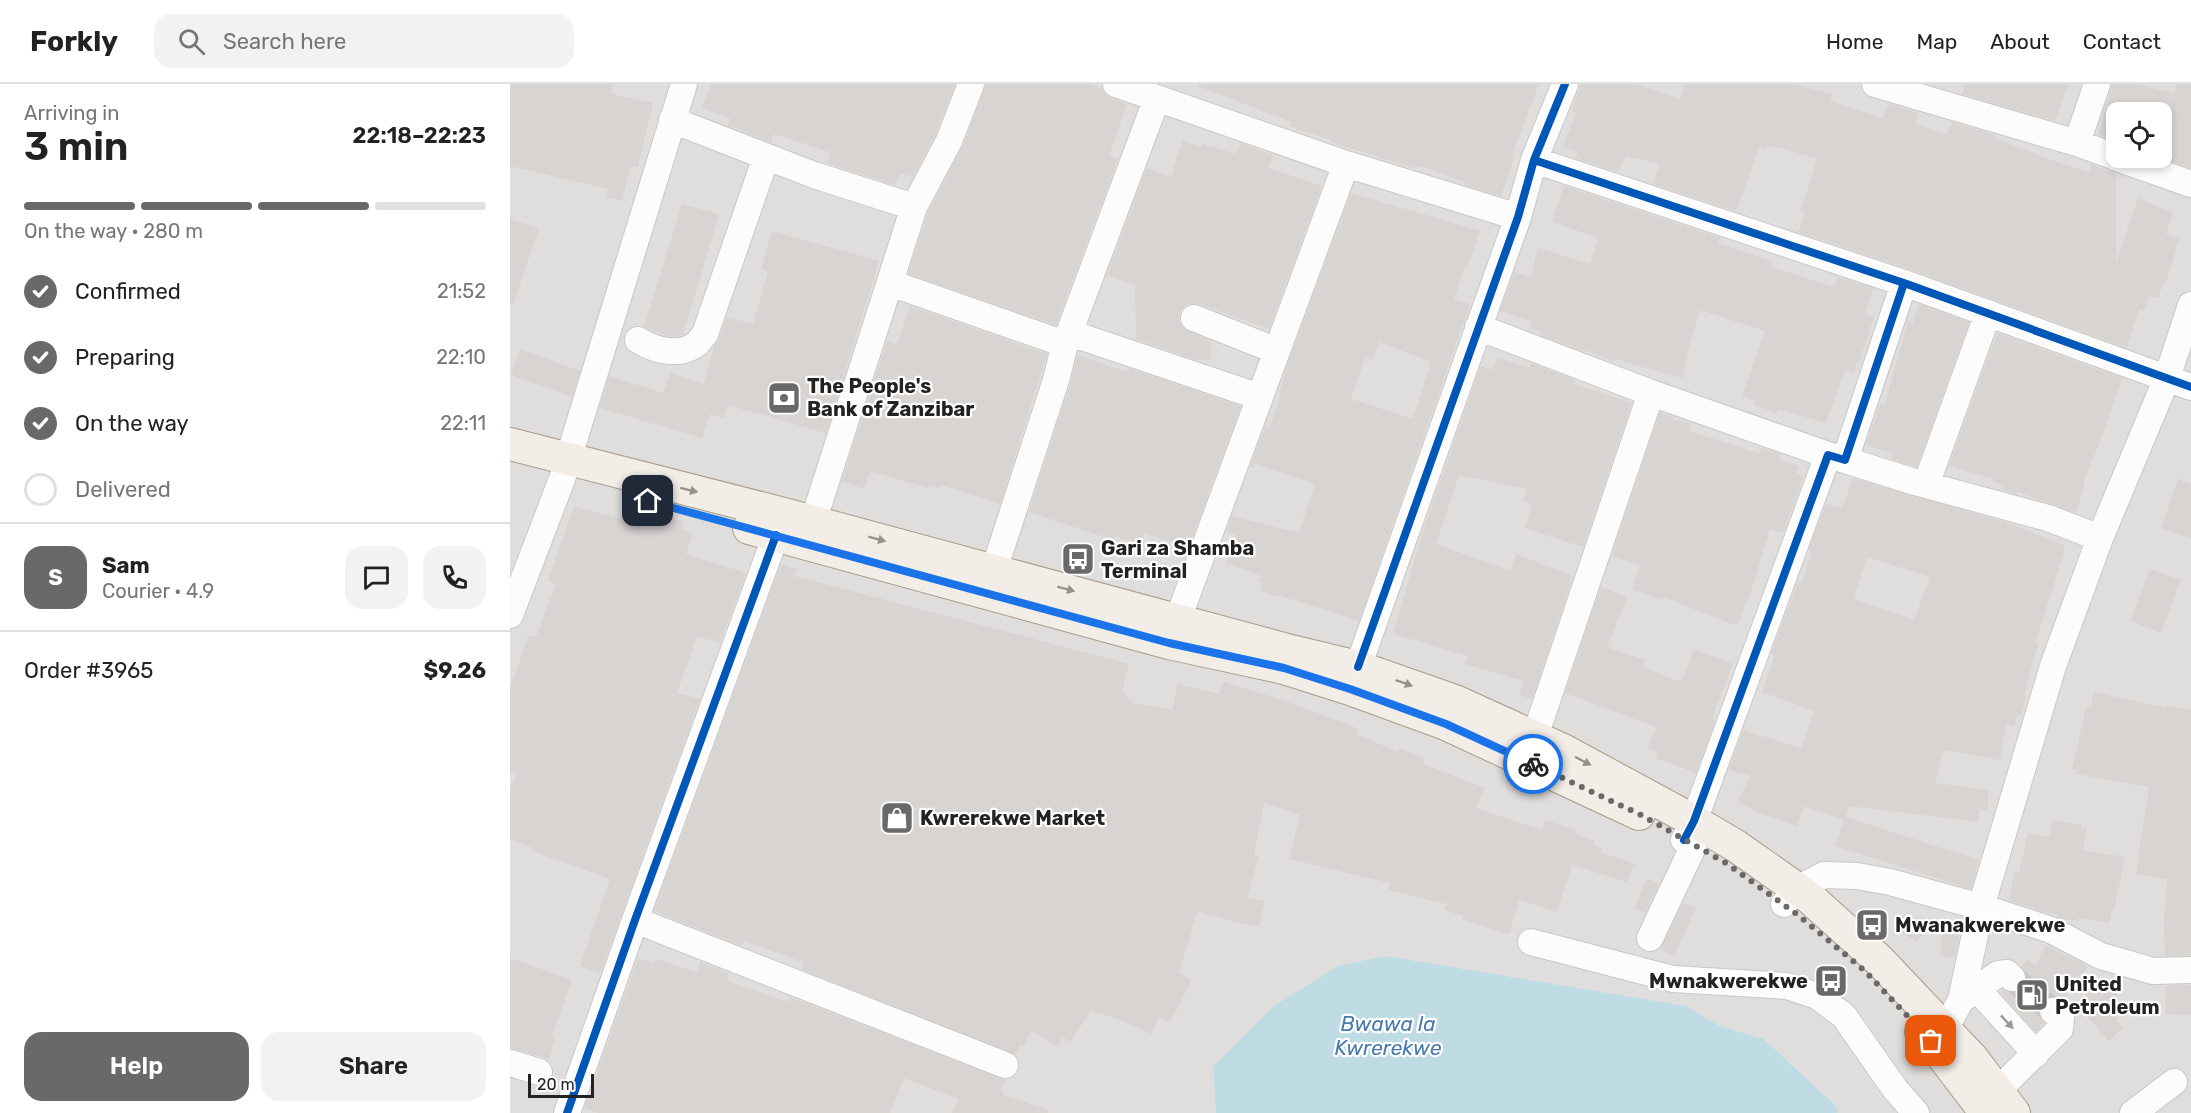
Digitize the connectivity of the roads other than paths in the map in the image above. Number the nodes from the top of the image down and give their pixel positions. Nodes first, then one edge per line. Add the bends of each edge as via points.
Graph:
1 (684, 84) edge
2 (970, 84) edge
3 (1116, 84) edge
4 (1565, 84) edge
5 (1875, 84) edge
6 (2097, 84) edge
7 (1157, 98) junction
8 (672, 120) junction
9 (2077, 143) junction
10 (2106, 153) edge
11 (766, 157) junction
12 (1534, 160) junction
13 (1346, 164) junction
14 (2147, 168) edge
15 (2191, 184) edge
16 (914, 207) junction
17 (1518, 217) junction
18 (890, 283) junction
19 (1904, 283) junction
20 (2191, 305) edge
21 (1988, 313) junction
22 (1194, 318) dead end
23 (1478, 327) junction
24 (1067, 338) junction
25 (638, 340) dead end
26 (1277, 351) junction
27 (2167, 378) junction
28 (2191, 387) edge
29 (1651, 393) junction
30 (1260, 397) junction
31 (510, 444) edge
32 (1836, 458) junction
33 (510, 465) edge
34 (565, 470) junction
35 (1926, 485) junction
36 (813, 522) junction
37 (776, 535) junction
38 (2100, 538) junction
39 (994, 570) junction
40 (510, 615) edge
41 (1178, 619) junction
42 (1358, 667) junction
43 (1535, 736) junction
44 (1691, 835) junction
45 (1791, 897) junction
46 (1981, 907) junction
47 (634, 921) junction
48 (1650, 938) dead end
49 (1531, 942) dead end
50 (2191, 970) edge
51 (2012, 978) dead end
52 (1969, 995) junction
53 (2053, 1011) dead end
54 (1938, 1035) junction
55 (2036, 1054) junction
56 (510, 1063) edge
57 (1005, 1065) dead end
58 (539, 1072) dead end
59 (2174, 1082) dead end
60 (1999, 1106) edge
61 (571, 1112) edge
62 (1916, 1113) edge
63 (2133, 1113) edge

1 - 8 street
2 - 16 street via 949,141
3 - 7 street
4 - 12 street
5 - 9 street
6 - 9 street
7 - 13 street
7 - 24 street
8 - 11 street
8 - 34 street
9 - 10 street
11 - 16 street
11 - 25 street via 705,334 694,346 672,353
12 - 17 street
12 - 19 street
13 - 17 street
13 - 26 street
14 - 15 street
16 - 18 street
17 - 23 street
18 - 24 street
18 - 36 street
19 - 21 street
19 - 32 street
20 - 27 street
21 - 27 street
21 - 35 street
22 - 26 street
23 - 29 street
23 - 42 street
24 - 30 street
24 - 39 street
26 - 30 street
27 - 28 street
27 - 38 street
29 - 32 street
29 - 43 street
30 - 41 street
31 - 34 main road
32 - 35 street
32 - 44 street
33 - 34 main road
34 -> 36 main road
34 - 37 main road
34 - 40 street
35 - 38 street via 2048,518
36 -> 39 main road
37 - 44 main road via 1169,643 1284,668 1350,689 1446,724
37 - 47 street
38 - 46 street via 2053,666
39 -> 41 main road
41 - 42 main road
42 -> 43 main road via 1455,701
43 -> 44 main road
44 - 45 main road via 1736,846
44 - 48 street
45 - 46 street via 1824,875 1857,876
45 - 54 main road via 1810,898 1880,961 1932,1017
46 - 50 street via 2051,930 2101,956 2153,971
46 - 52 street
47 - 57 street
47 - 61 street
49 - 62 street via 1674,979 1787,986 1817,996 1844,1016
51 - 52 street via 2007,973 1998,974
52 - 54 street
52 -> 55 street
53 - 55 street via 2061,1018 2060,1029
54 - 60 main road via 1972,1058
55 - 60 street
56 - 58 street
59 - 63 street

